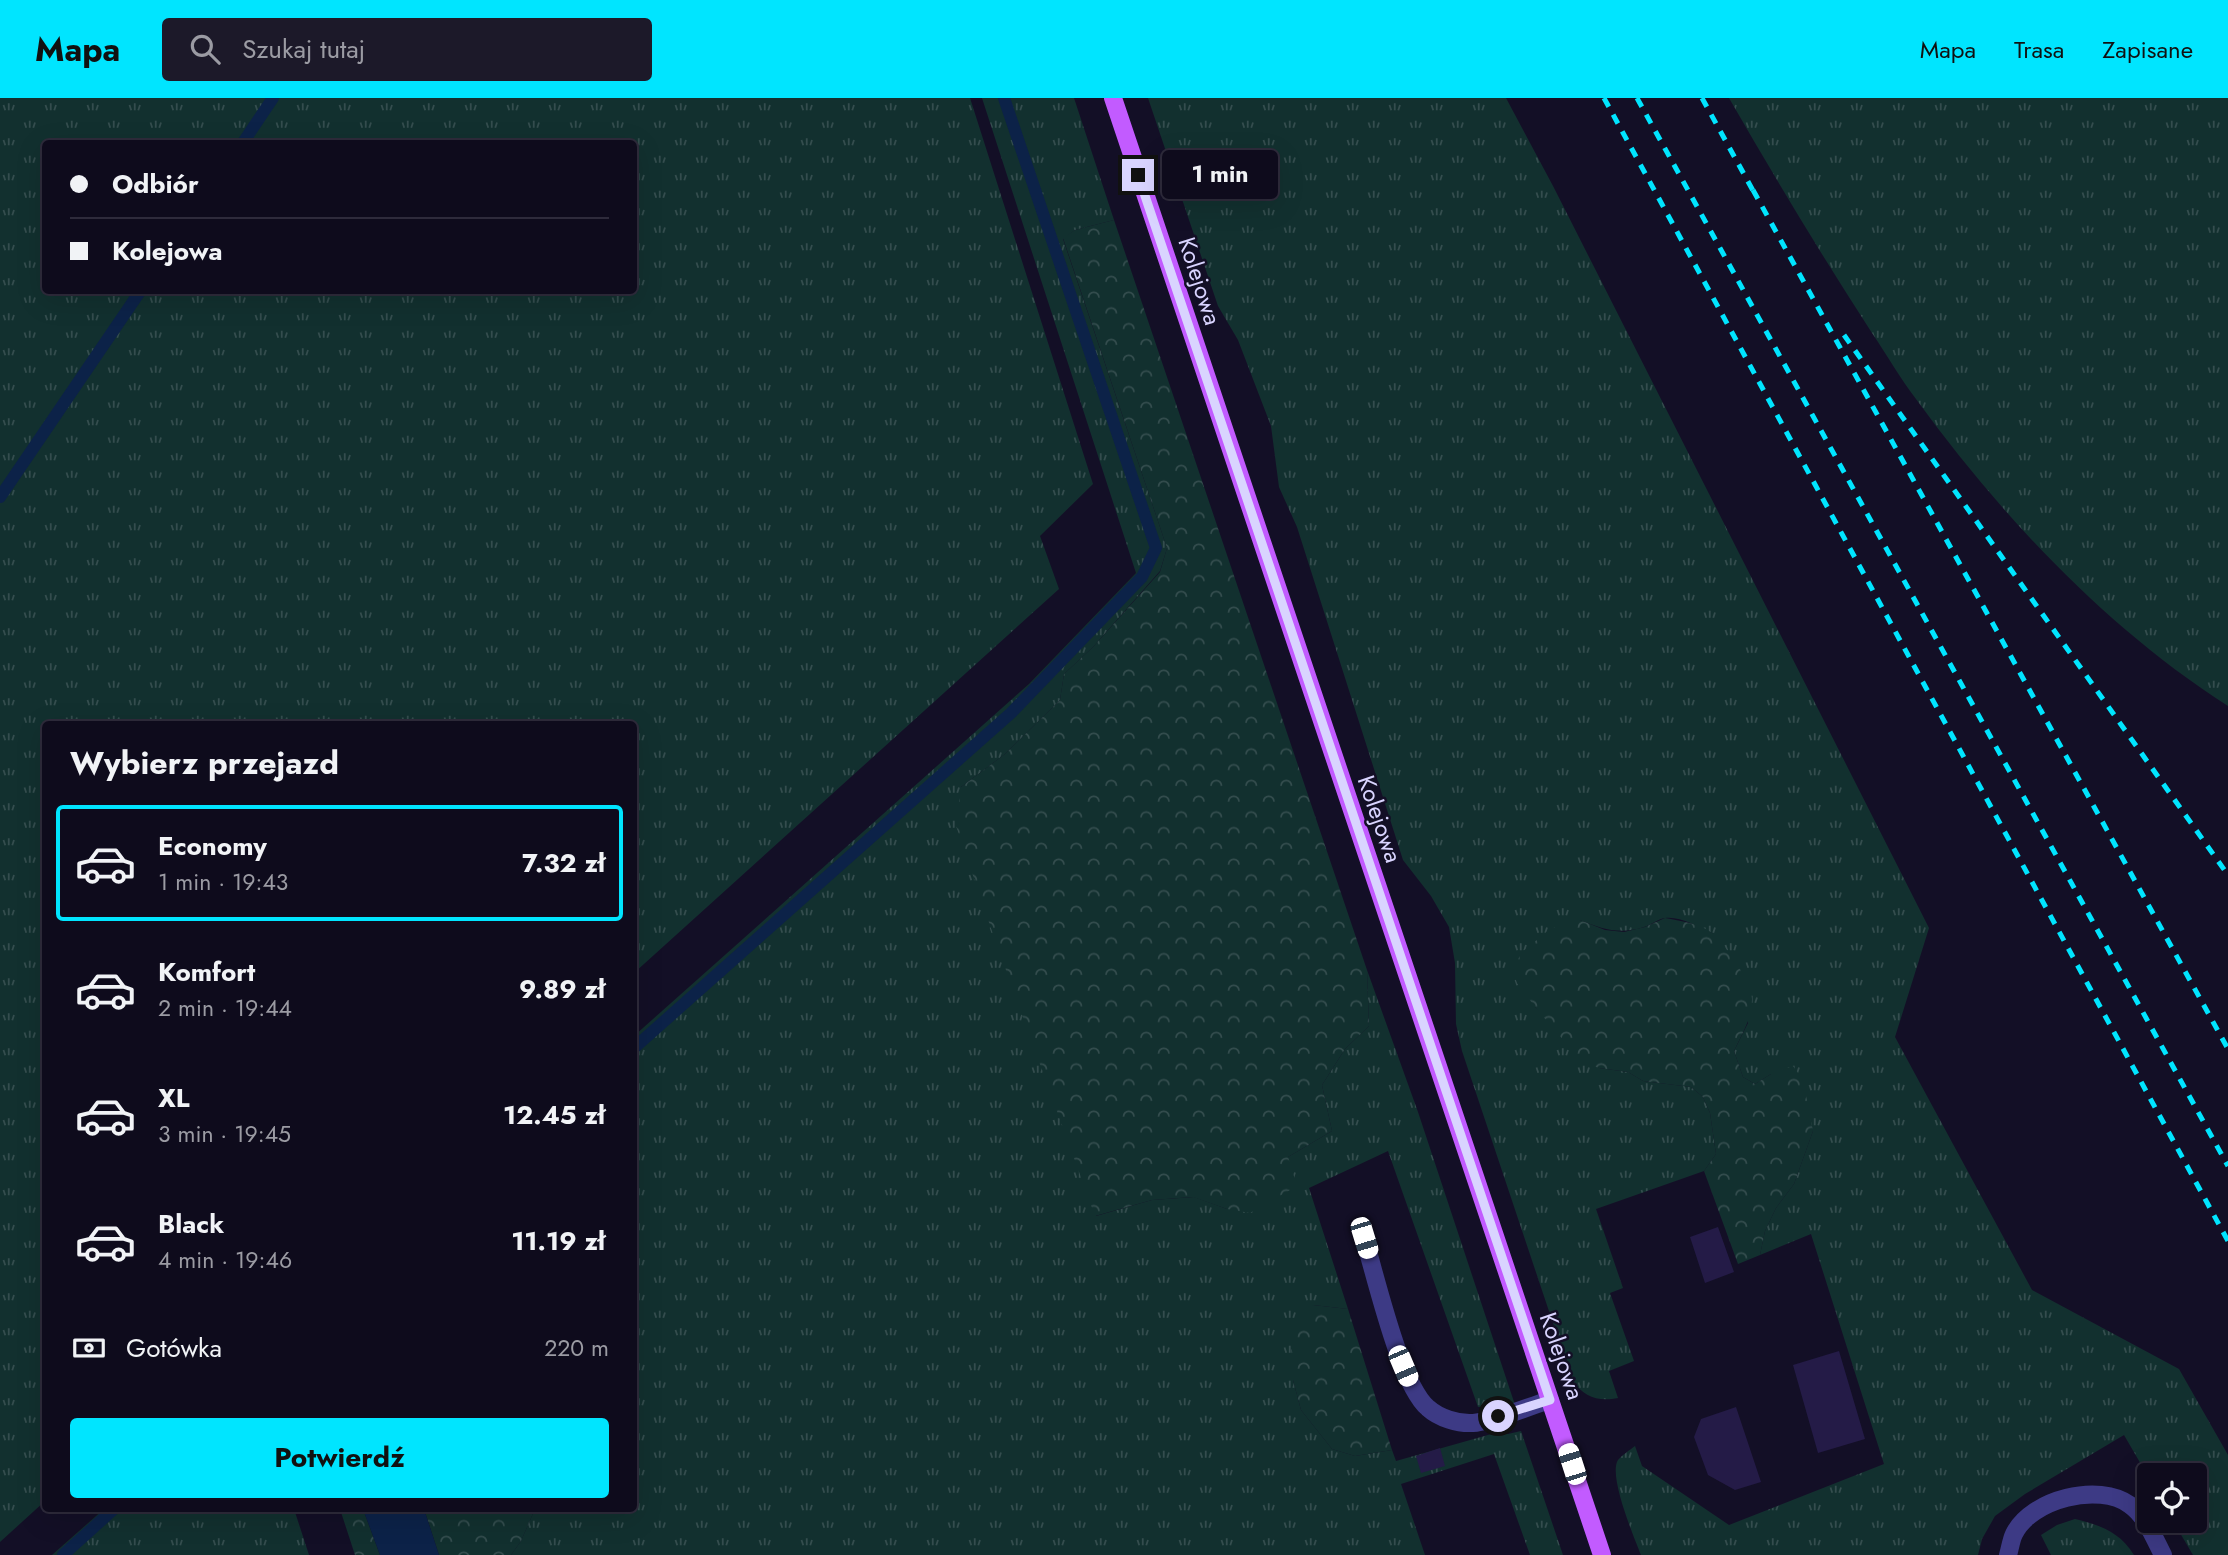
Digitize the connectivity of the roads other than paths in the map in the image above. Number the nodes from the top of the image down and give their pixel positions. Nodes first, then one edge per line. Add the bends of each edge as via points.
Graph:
1 (1113, 98) edge
2 (1364, 1238) dead end
3 (1550, 1400) junction
4 (1602, 1555) edge
5 (2008, 1555) edge
6 (2164, 1555) edge

1 - 3 main road, Kolejowa
2 - 3 street via 1403,1366 1427,1408 1441,1417 1475,1423
3 - 4 main road, Kolejowa
5 - 6 street via 2014,1533 2028,1517 2080,1493 2130,1504

